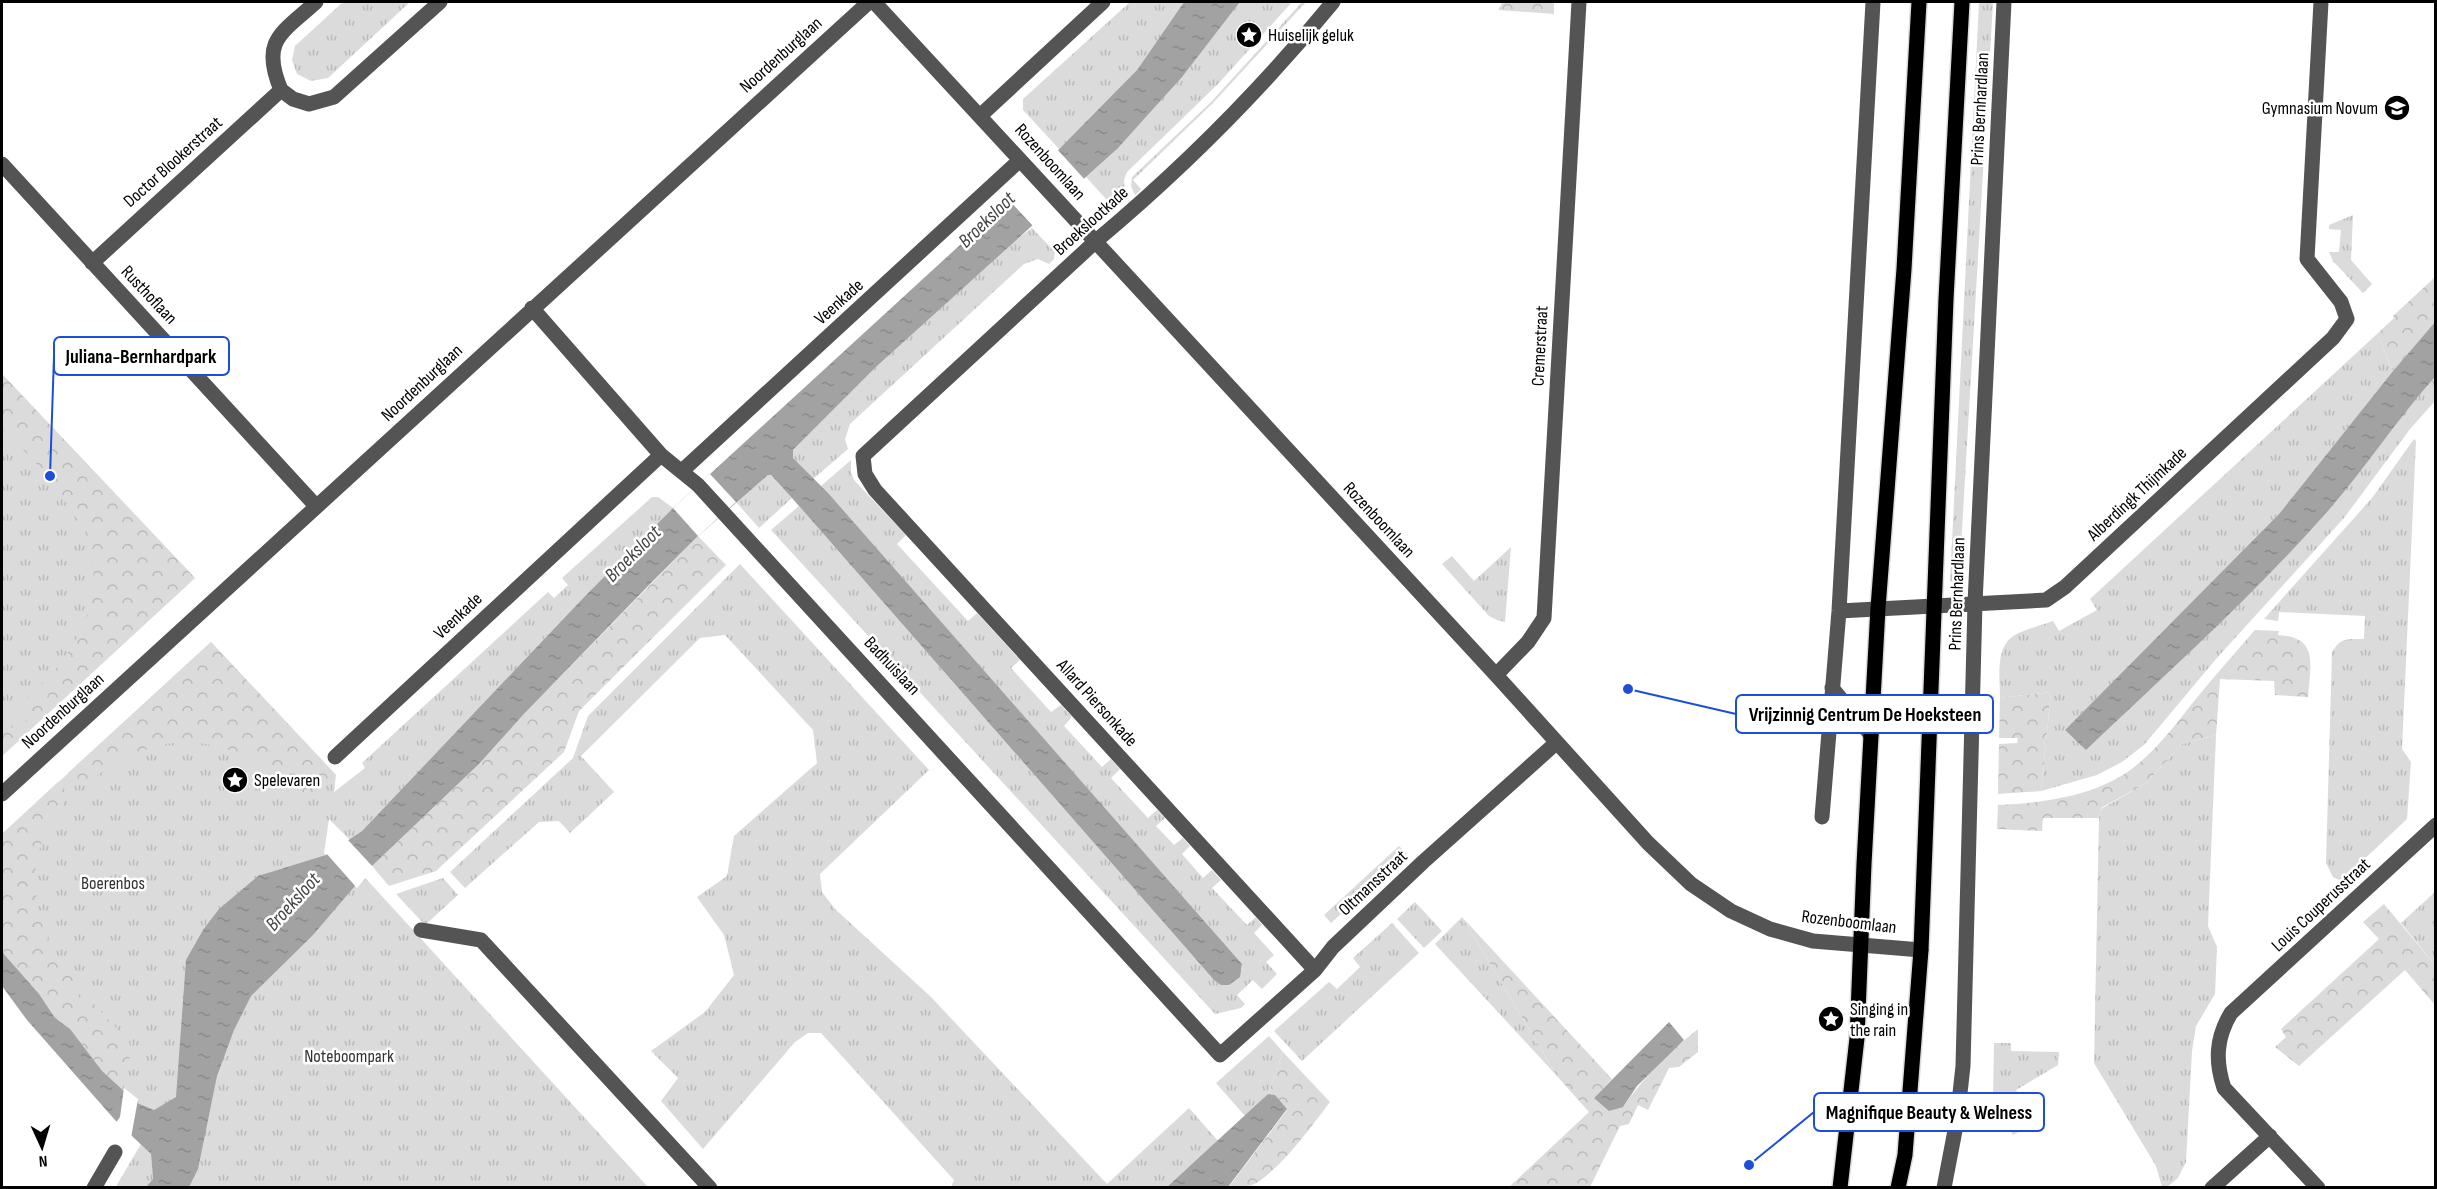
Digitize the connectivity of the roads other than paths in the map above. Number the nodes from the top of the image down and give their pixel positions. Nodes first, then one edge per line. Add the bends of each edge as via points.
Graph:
1 (316, 2) edge
2 (440, 2) edge
3 (869, 2) edge
4 (874, 2) edge
5 (1103, 2) edge
6 (1333, 2) edge
7 (1579, 2) edge
8 (1873, 2) edge
9 (1919, 2) edge
10 (1962, 2) edge
11 (2004, 2) edge
12 (2321, 2) edge
13 (281, 90) junction
14 (981, 115) junction
15 (2, 164) edge
16 (1024, 165) junction
17 (1095, 241) junction
18 (92, 263) junction
19 (532, 308) junction
20 (661, 455) junction
21 (863, 456) joint
22 (682, 470) junction
23 (316, 506) junction
24 (1975, 603) junction
25 (1935, 605) junction
26 (1878, 609) junction
27 (1839, 611) junction
28 (1496, 675) junction
29 (1832, 688) junction
30 (1871, 735) junction
31 (1556, 743) junction
32 (335, 757) dead end
33 (2, 794) edge
34 (1822, 817) dead end
35 (2436, 825) edge
36 (421, 930) dead end
37 (1862, 945) junction
38 (1921, 950) junction
39 (1315, 970) junction
40 (1220, 1054) joint
41 (2270, 1136) junction
42 (115, 1152) dead end
43 (94, 1188) edge
44 (710, 1188) edge
45 (1840, 1188) edge
46 (1898, 1188) edge
47 (1944, 1188) edge
48 (2212, 1188) edge
49 (2318, 1188) edge

1 - 13 street via 276,39 271,52 273,72
2 - 13 street via 334,97 309,104
3 - 19 street, Noordenburglaan
4 - 14 street, Rozenboomlaan
5 - 14 street
6 - 17 street, Broekslootkade via 1234,114
7 - 28 street, Cremerstraat via 1544,618 1528,642
8 - 27 street
9 - 26 main road via 1904,269
10 - 25 main road, Prins Bernhardlaan
11 - 24 street, Prins Bernhardlaan
12 - 24 street, Alberdingk Thijmkade via 2307,259 2341,302 2347,319 2333,338 2066,587 2046,600
13 - 18 street, Doctor Blookerstraat
14 - 16 street, Rozenboomlaan
15 - 18 street, Rusthoflaan
16 - 17 street, Rozenboomlaan
16 - 22 street, Veenkade
17 - 21 street, Broekslootkade
17 - 28 street, Rozenboomlaan
18 - 23 street, Rusthoflaan
19 - 20 street, Badhuislaan
19 - 23 street, Noordenburglaan
20 - 22 street, Badhuislaan
20 - 32 street, Veenkade
21 - 39 street, Allard Piersonkade via 865,474 875,490
22 - 40 street, Badhuislaan
23 - 33 street, Noordenburglaan
24 - 25 street, Alberdingk Thijmkade
24 - 47 street, Prins Bernhardlaan via 1963,1066
25 - 26 street, Alberdingk Thijmkade
25 - 38 main road, Prins Bernhardlaan
26 - 27 street, Alberdingk Thijmkade
26 - 30 main road
27 - 29 street
28 - 31 street, Rozenboomlaan
29 - 30 street
29 - 34 street
30 - 37 main road
31 - 37 street, Rozenboomlaan via 1648,843 1691,884 1731,911 1770,929 1813,941
31 - 39 street, Oltmansstraat via 1423,862 1333,947
35 - 41 street, Louis Couperusstraat via 2231,1013 2224,1024 2217,1068 2224,1088
36 - 44 street via 482,940
37 - 38 street, Rozenboomlaan
37 - 45 main road via 1855,1066
38 - 46 main road, Prins Bernhardlaan via 1905,1155
39 - 40 street, Oltmansstraat
41 - 48 street
41 - 49 street
42 - 43 street

